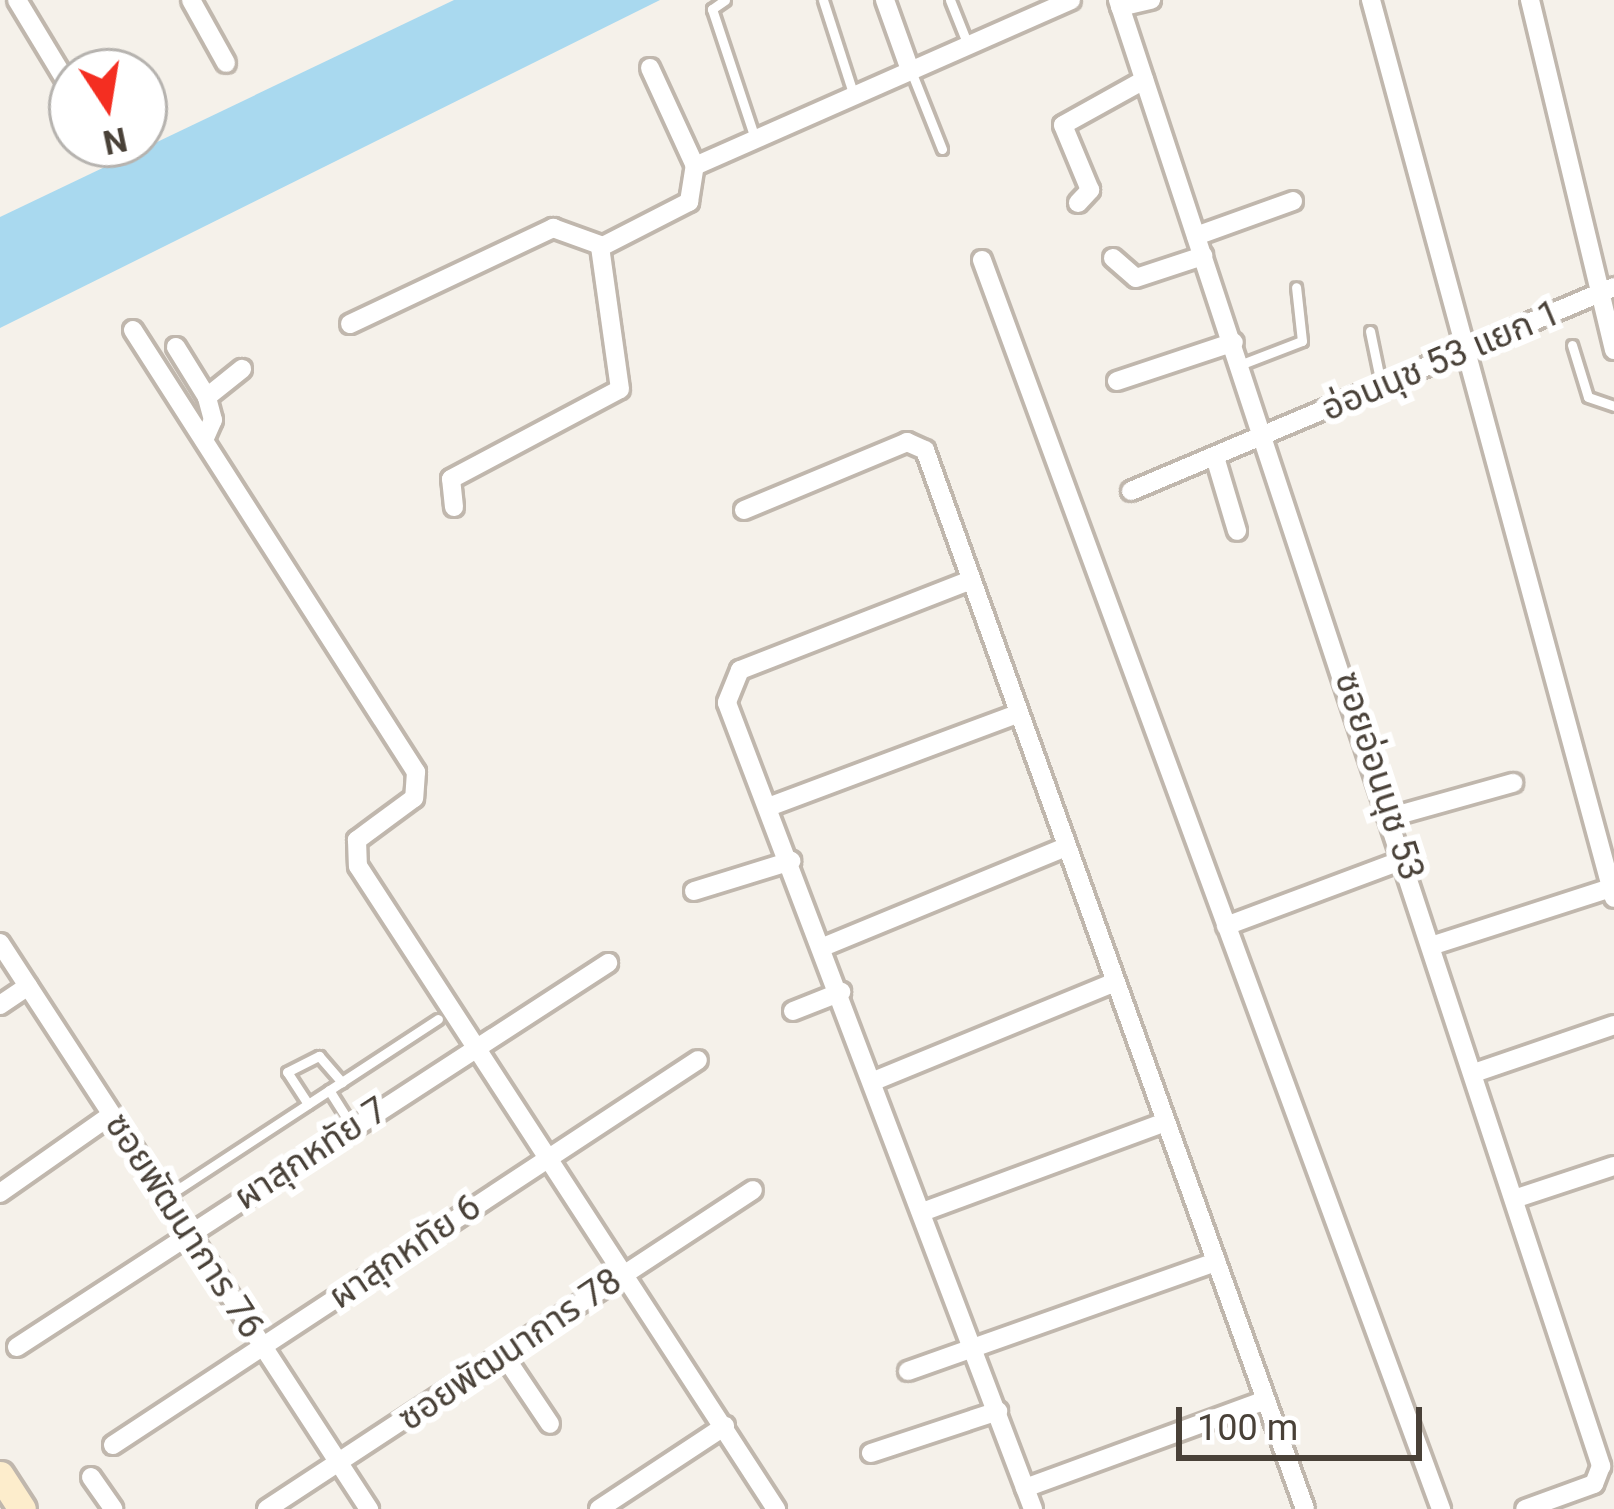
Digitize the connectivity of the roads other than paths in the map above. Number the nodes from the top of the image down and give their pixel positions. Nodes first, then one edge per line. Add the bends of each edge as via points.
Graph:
1 (17, 0) edge
2 (190, 0) edge
3 (725, 0) edge
4 (823, 0) edge
5 (885, 0) edge
6 (950, 0) edge
7 (1071, 0) edge
8 (1151, 0) edge
9 (1371, 0) edge
10 (1530, 0) edge
11 (1119, 4) edge
12 (969, 46) junction
13 (48, 51) edge
14 (226, 63) dead end
15 (650, 68) dead end
16 (910, 70) junction
17 (1144, 80) junction
18 (853, 93) junction
19 (755, 138) junction
20 (942, 149) dead end
21 (695, 166) junction
22 (1293, 201) dead end
23 (1078, 203) dead end
24 (1196, 236) junction
25 (600, 247) junction
26 (1204, 256) junction
27 (1113, 258) dead end
28 (982, 260) dead end
29 (1296, 287) dead end
30 (1607, 290) edge
31 (350, 324) dead end
32 (133, 330) dead end
33 (1370, 331) dead end
34 (1234, 342) junction
35 (1572, 345) dead end
36 (176, 347) dead end
37 (1470, 348) junction
38 (1614, 350) edge
39 (1242, 364) junction
40 (242, 369) dead end
41 (1117, 381) dead end
42 (1382, 386) junction
43 (207, 398) junction
44 (1614, 406) edge
45 (1268, 435) junction
46 (204, 440) junction
47 (1215, 457) junction
48 (1131, 491) dead end
49 (454, 507) dead end
50 (744, 510) dead end
51 (1237, 531) dead end
52 (971, 580) junction
53 (1017, 714) junction
54 (1513, 783) dead end
55 (771, 806) junction
56 (1391, 817) junction
57 (1061, 849) junction
58 (1406, 859) junction
59 (791, 861) junction
60 (694, 891) dead end
61 (1613, 893) edge
62 (1226, 926) junction
63 (0, 943) edge
64 (1434, 945) junction
65 (823, 947) junction
66 (608, 963) dead end
67 (1111, 984) junction
68 (28, 986) junction
69 (841, 992) junction
70 (0, 1005) edge
71 (793, 1011) dead end
72 (438, 1019) dead end
73 (1614, 1025) edge
74 (473, 1053) junction
75 (698, 1060) dead end
76 (1474, 1073) junction
77 (874, 1081) junction
78 (342, 1082) junction
79 (329, 1090) junction
80 (308, 1104) junction
81 (111, 1115) junction
82 (1165, 1122) junction
83 (351, 1125) junction
84 (550, 1157) junction
85 (1614, 1166) edge
86 (753, 1190) dead end
87 (0, 1193) edge
88 (166, 1197) junction
89 (1514, 1199) junction
90 (925, 1210) junction
91 (190, 1233) junction
92 (1216, 1262) junction
93 (626, 1272) junction
94 (17, 1347) dead end
95 (262, 1347) junction
96 (976, 1349) junction
97 (503, 1354) junction
98 (908, 1371) dead end
99 (1265, 1400) junction
100 (998, 1411) junction
101 (550, 1424) dead end
102 (725, 1426) junction
103 (113, 1445) dead end
104 (872, 1453) dead end
105 (340, 1465) junction
106 (0, 1475) edge
107 (92, 1477) dead end
108 (1025, 1488) junction
109 (22, 1509) edge
110 (113, 1509) edge
111 (266, 1509) edge
112 (369, 1509) edge
113 (599, 1509) edge
114 (776, 1509) edge
115 (1033, 1509) edge
116 (1305, 1509) edge
117 (1441, 1509) edge
118 (1526, 1509) edge

1 - 13 street
2 - 14 street
3 - 19 lane via 712,9
4 - 18 lane
5 - 16 street
6 - 12 lane
7 - 12 street
8 - 11 street
9 - 37 street
10 - 30 street
11 - 17 street, ซอยอ่อนนุช 53
12 - 16 street
15 - 21 street
16 - 18 street
16 - 20 lane
17 - 23 street via 1063,125 1090,190
17 - 24 street, ซอยอ่อนนุช 53
18 - 19 street
19 - 21 street
21 - 25 street via 689,202
22 - 24 street
24 - 26 street, ซอยอ่อนนุช 53
25 - 31 street via 553,227
25 - 49 street via 620,389 451,479
26 - 27 street via 1136,278
26 - 34 street, ซอยอ่อนนุช 53
28 - 62 street
29 - 39 lane via 1302,340
30 - 37 street, อ่อนนุช 53 แยก 1
30 - 38 street
32 - 46 street
33 - 42 lane
34 - 39 street, ซอยอ่อนนุช 53
34 - 41 street
35 - 44 lane via 1588,397
36 - 43 street
37 - 42 street, อ่อนนุช 53 แยก 1
37 - 61 street
39 - 45 street, ซอยอ่อนนุช 53
40 - 43 street
42 - 45 street, อ่อนนุช 53 แยก 1
43 - 46 street via 213,420
45 - 47 street, อ่อนนุช 53 แยก 1
45 - 56 street, ซอยอ่อนนุช 53
46 - 74 street via 416,772 414,799 357,840 358,866
47 - 48 street, อ่อนนุช 53 แยก 1
47 - 51 street
50 - 52 street via 915,442
52 - 53 street
52 - 55 street via 729,682 728,703
53 - 55 street
53 - 57 street
54 - 56 street
55 - 59 street
56 - 58 street, ซอยอ่อนนุช 53
57 - 65 street
57 - 67 street
58 - 62 street
58 - 64 street, ซอยอ่อนนุช 53
59 - 60 street
59 - 65 street
61 - 64 street
62 - 117 street
63 - 68 street, ซอยพัฒนาการ 76
64 - 76 street, ซอยอ่อนนุช 53
65 - 69 street
66 - 74 street, ผาสุกหทัย 7
67 - 77 street
67 - 82 street
68 - 70 street
68 - 81 street, ซอยพัฒนาการ 76
69 - 71 street
69 - 77 street
72 - 78 lane
73 - 76 street
74 - 83 street, ผาสุกหทัย 7
74 - 84 street
75 - 84 street, ผาสุกหทัย 6
76 - 89 street, ซอยอ่อนนุช 53
77 - 90 street
78 - 79 lane
78 - 80 lane via 320,1056 287,1072
79 - 80 lane
79 - 83 lane
80 - 88 lane
81 - 87 street
81 - 88 street, ซอยพัฒนาการ 76
82 - 90 street
82 - 92 street
83 - 91 street, ผาสุกหทัย 7
84 - 93 street
84 - 95 street, ผาสุกหทัย 6
85 - 89 street
86 - 93 street, ซอยพัฒนาการ 78
88 - 91 street, ซอยพัฒนาการ 76
89 - 118 street, ซอยอ่อนนุช 53 via 1602,1474
90 - 96 street
91 - 94 street, ผาสุกหทัย 7
91 - 95 street, ซอยพัฒนาการ 76
92 - 96 street
92 - 99 street
93 - 97 street, ซอยพัฒนาการ 78
93 - 102 street
95 - 103 street, ผาสุกหทัย 6
95 - 105 street, ซอยพัฒนาการ 76
96 - 98 street
96 - 100 street
97 - 101 street
97 - 105 street, ซอยพัฒนาการ 78
99 - 108 street
99 - 116 street
100 - 104 street
100 - 108 street
102 - 113 street
102 - 114 street
105 - 111 street, ซอยพัฒนาการ 78
105 - 112 street, ซอยพัฒนาการ 76
106 - 109 main road
107 - 110 street
108 - 115 street

